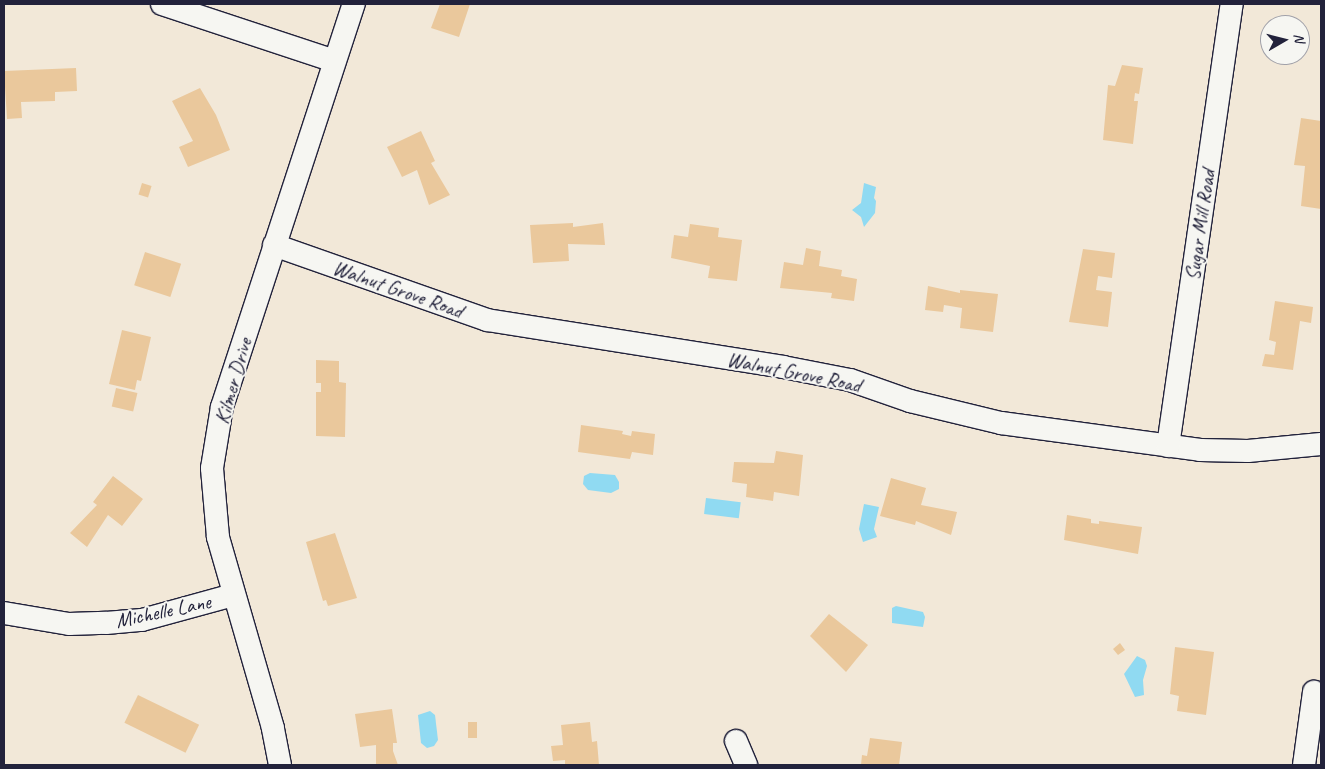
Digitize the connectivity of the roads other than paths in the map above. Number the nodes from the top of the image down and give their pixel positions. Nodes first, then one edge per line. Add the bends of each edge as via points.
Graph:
1 (162, 4) edge
2 (354, 4) edge
3 (1232, 4) edge
4 (334, 61) junction
5 (274, 245) junction
6 (1321, 444) edge
7 (1168, 446) junction
8 (234, 595) junction
9 (4, 613) edge
10 (1314, 692) dead end
11 (736, 741) dead end
12 (280, 765) edge
13 (746, 765) edge
14 (1304, 765) edge

1 - 4 street
2 - 4 street, Kilmer Drive
3 - 7 street, Sugar Mill Road
4 - 5 street, Kilmer Drive
5 - 7 street, Walnut Grove Road via 486,320 783,367 850,380 910,400 1001,423
5 - 8 street, Kilmer Drive via 222,407 212,468 218,536
6 - 7 street, Walnut Grove Road via 1248,451
8 - 9 street, Michelle Lane via 142,620 106,623 69,624
8 - 12 street, Kilmer Drive via 273,728
10 - 14 street
11 - 13 street

